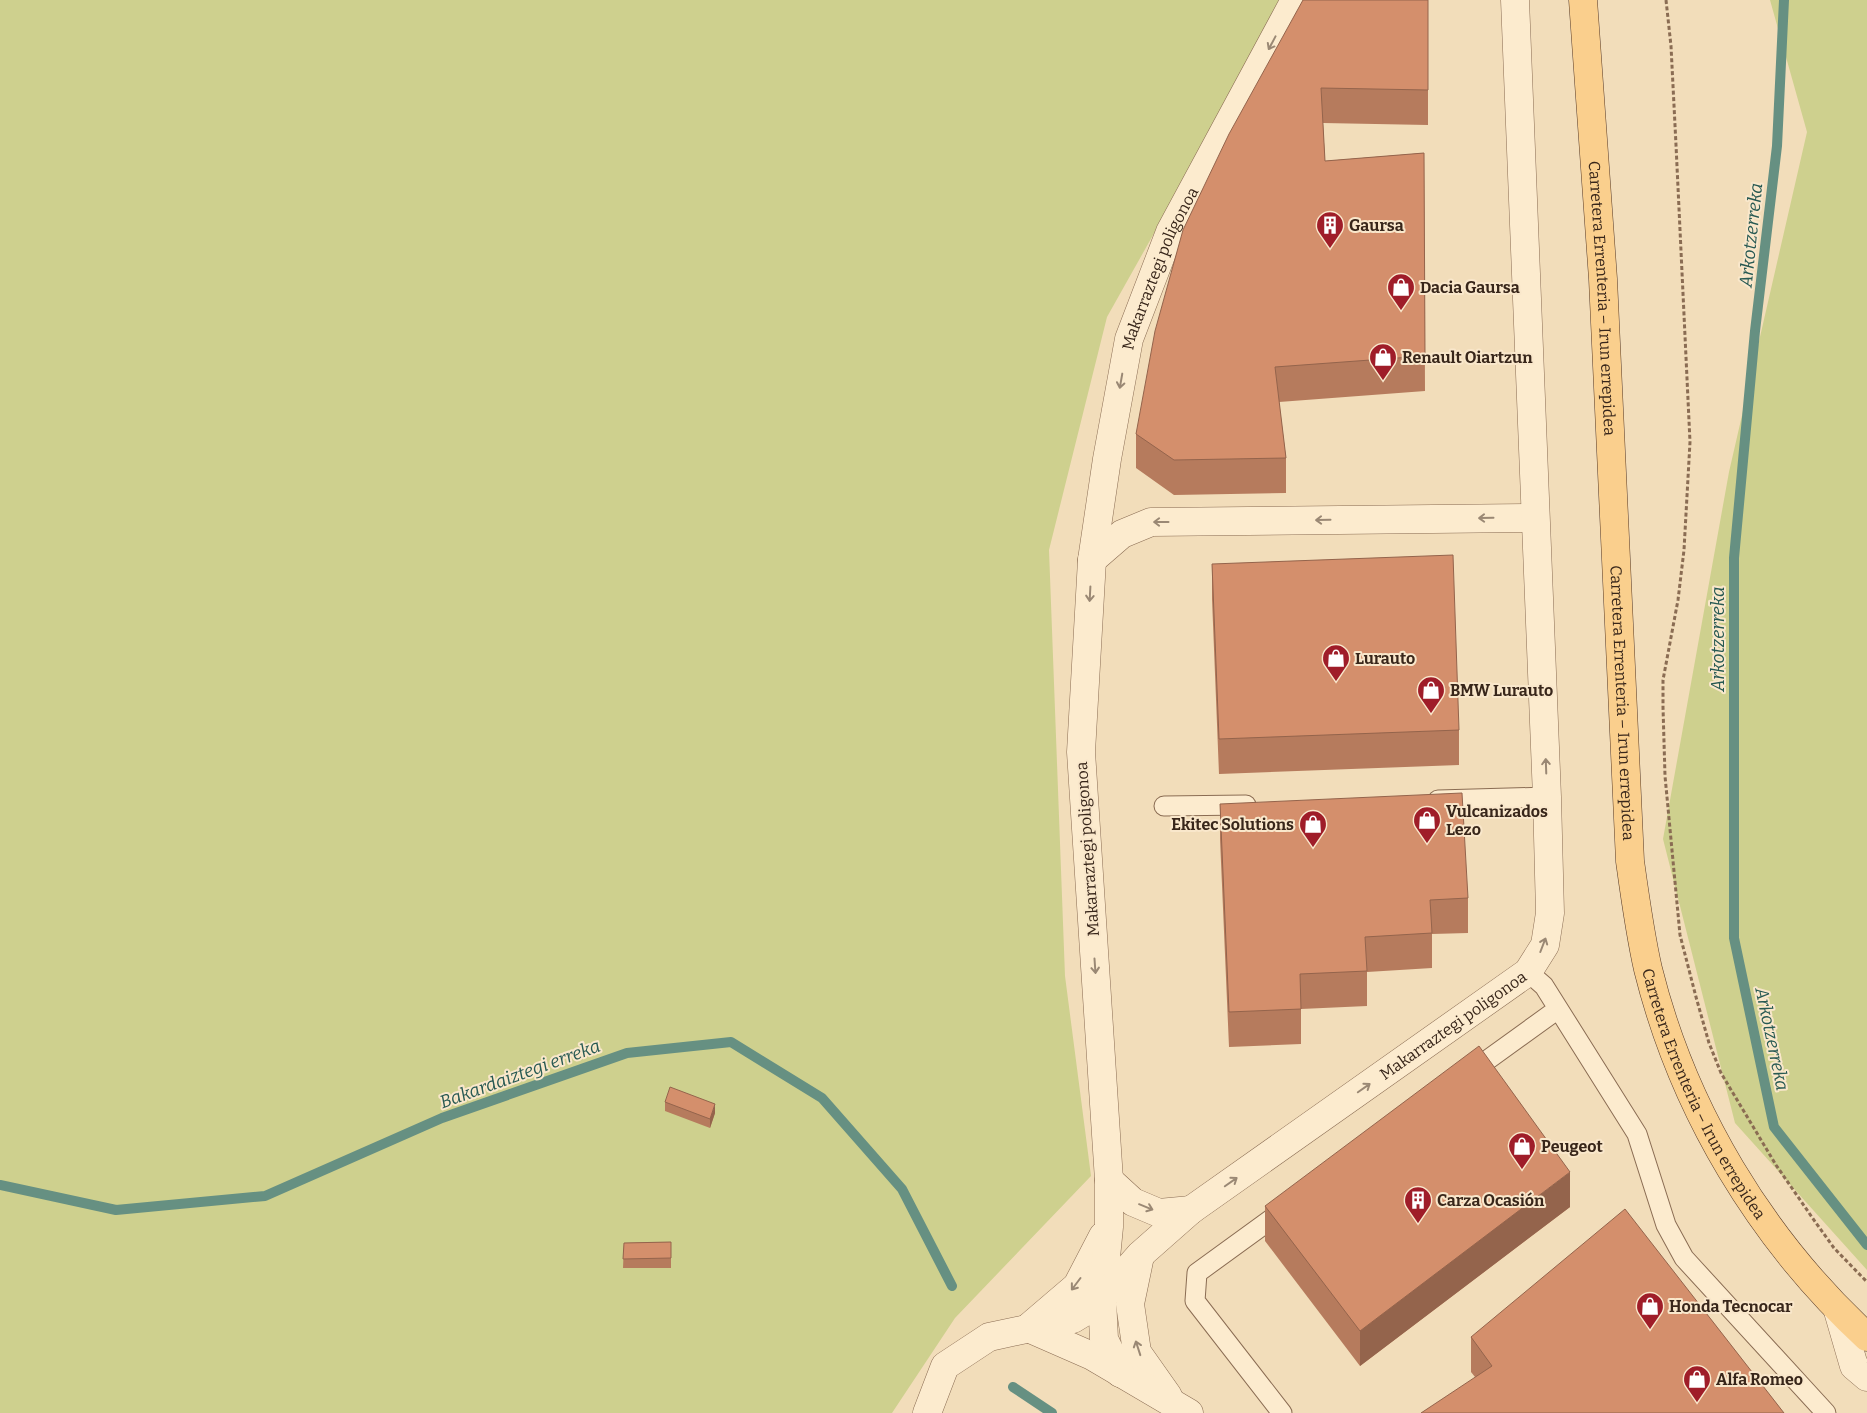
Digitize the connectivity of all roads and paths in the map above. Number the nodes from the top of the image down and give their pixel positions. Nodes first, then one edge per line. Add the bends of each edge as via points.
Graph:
1 (1295, 0) edge
2 (1515, 0) edge
3 (1583, 0) edge
4 (1666, 0) edge
5 (1534, 518) junction
6 (1092, 560) junction
7 (1547, 797) junction
8 (1418, 801) edge
9 (1262, 804) edge
10 (1164, 806) dead end
11 (1528, 972) junction
12 (1558, 1009) junction
13 (1454, 1085) edge
14 (1109, 1180) junction
15 (1301, 1197) edge
16 (1191, 1210) junction
17 (1108, 1227) junction
18 (1140, 1254) junction
19 (1867, 1282) edge
20 (1102, 1298) junction
21 (1838, 1311) junction
22 (1028, 1328) junction
23 (1867, 1337) edge
24 (1120, 1372) junction
25 (1867, 1377) edge
26 (1181, 1408) edge
27 (927, 1413) edge
28 (1282, 1413) edge
29 (1826, 1413) edge

1 -> 6 street, Makarraztegi poligonoa via 1170,232 1128,339
2 - 5 street, Makarraztegi poligonoa
3 - 21 main road, Carretera Errenteria – Irun errepidea via 1604,279 1630,861 1637,916 1648,970 1664,1022 1706,1124 1763,1221
4 - 19 path via 1690,442 1684,550 1663,680 1665,776 1680,935 1721,1073 1776,1165 1816,1223 1834,1248
5 -> 6 street via 1151,522 1122,534
7 -> 5 street, Makarraztegi poligonoa
6 -> 14 street, Makarraztegi poligonoa via 1081,752
7 - 8 lane
11 -> 7 street, Makarraztegi poligonoa via 1545,945 1550,913
9 - 10 lane
11 - 12 lane via 1544,986
16 -> 11 street, Makarraztegi poligonoa
12 - 13 lane
12 - 29 lane via 1637,1134 1666,1226 1684,1258
14 -> 16 street via 1133,1202 1159,1213
14 - 17 street, Makarraztegi poligonoa
15 - 28 lane via 1197,1273 1195,1301
16 - 18 street, Makarraztegi poligonoa
17 - 20 street, Makarraztegi poligonoa
17 -> 22 street via 1076,1286
18 - 20 street, Makarraztegi poligonoa
26 -> 18 street via 1137,1352 1130,1304
20 - 22 street, Makarraztegi poligonoa via 1073,1319
20 - 24 street, Makarraztegi poligonoa via 1104,1339
21 - 23 main road, Carretera Errenteria – Irun errepidea
21 - 25 street via 1854,1366
22 - 24 street
22 - 27 street, Makarraztegi poligonoa via 988,1337 945,1366
24 - 26 street

